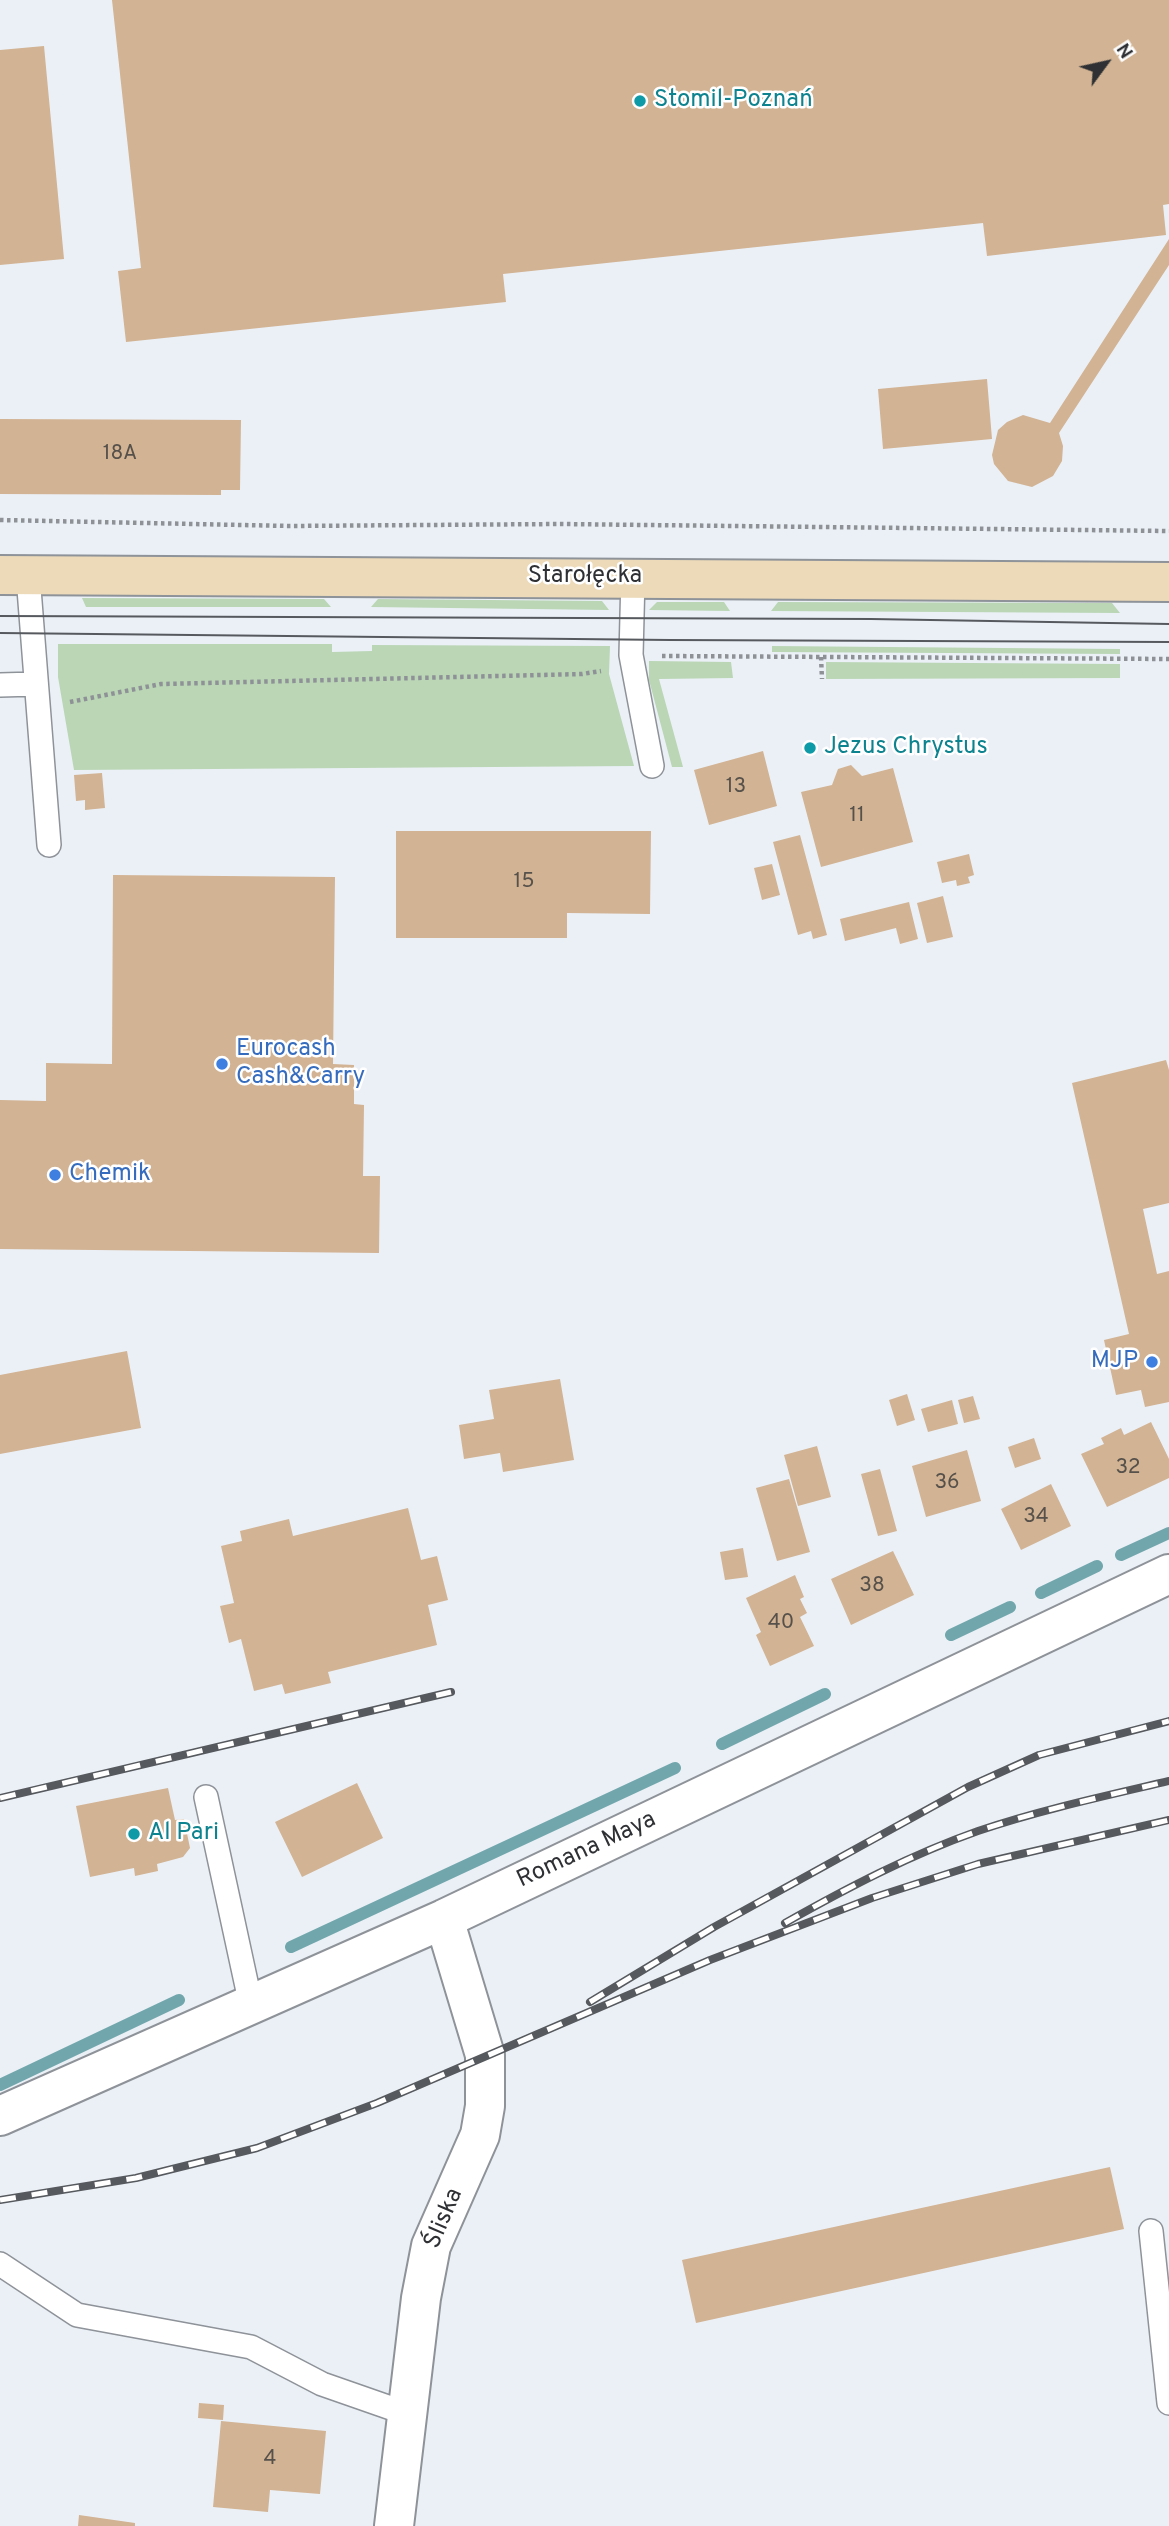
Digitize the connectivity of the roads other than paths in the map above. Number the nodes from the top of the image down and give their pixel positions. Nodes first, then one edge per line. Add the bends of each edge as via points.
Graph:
1 (14, 575) edge
2 (633, 577) junction
3 (1169, 582) edge
4 (35, 684) junction
5 (0, 685) edge
6 (652, 766) dead end
7 (49, 845) dead end
8 (1169, 1574) edge
9 (206, 1797) dead end
10 (444, 1919) junction
11 (251, 2005) junction
12 (0, 2116) edge
13 (1151, 2231) dead end
14 (0, 2264) edge
15 (1169, 2403) edge
16 (408, 2414) junction
17 (394, 2526) edge

1 - 2 street, Starołęcka
1 - 4 lane
2 - 3 street, Starołęcka
2 - 6 lane via 631,655
4 - 5 lane
4 - 7 lane
8 - 10 street, Romana Maya
9 - 11 lane
10 - 11 street, Romana Maya
10 - 16 street, Śliska via 485,2055 485,2106 473,2153 431,2246
11 - 12 street, Romana Maya
13 - 15 lane
14 - 16 lane via 77,2315 251,2347 321,2384
16 - 17 street, Śliska

